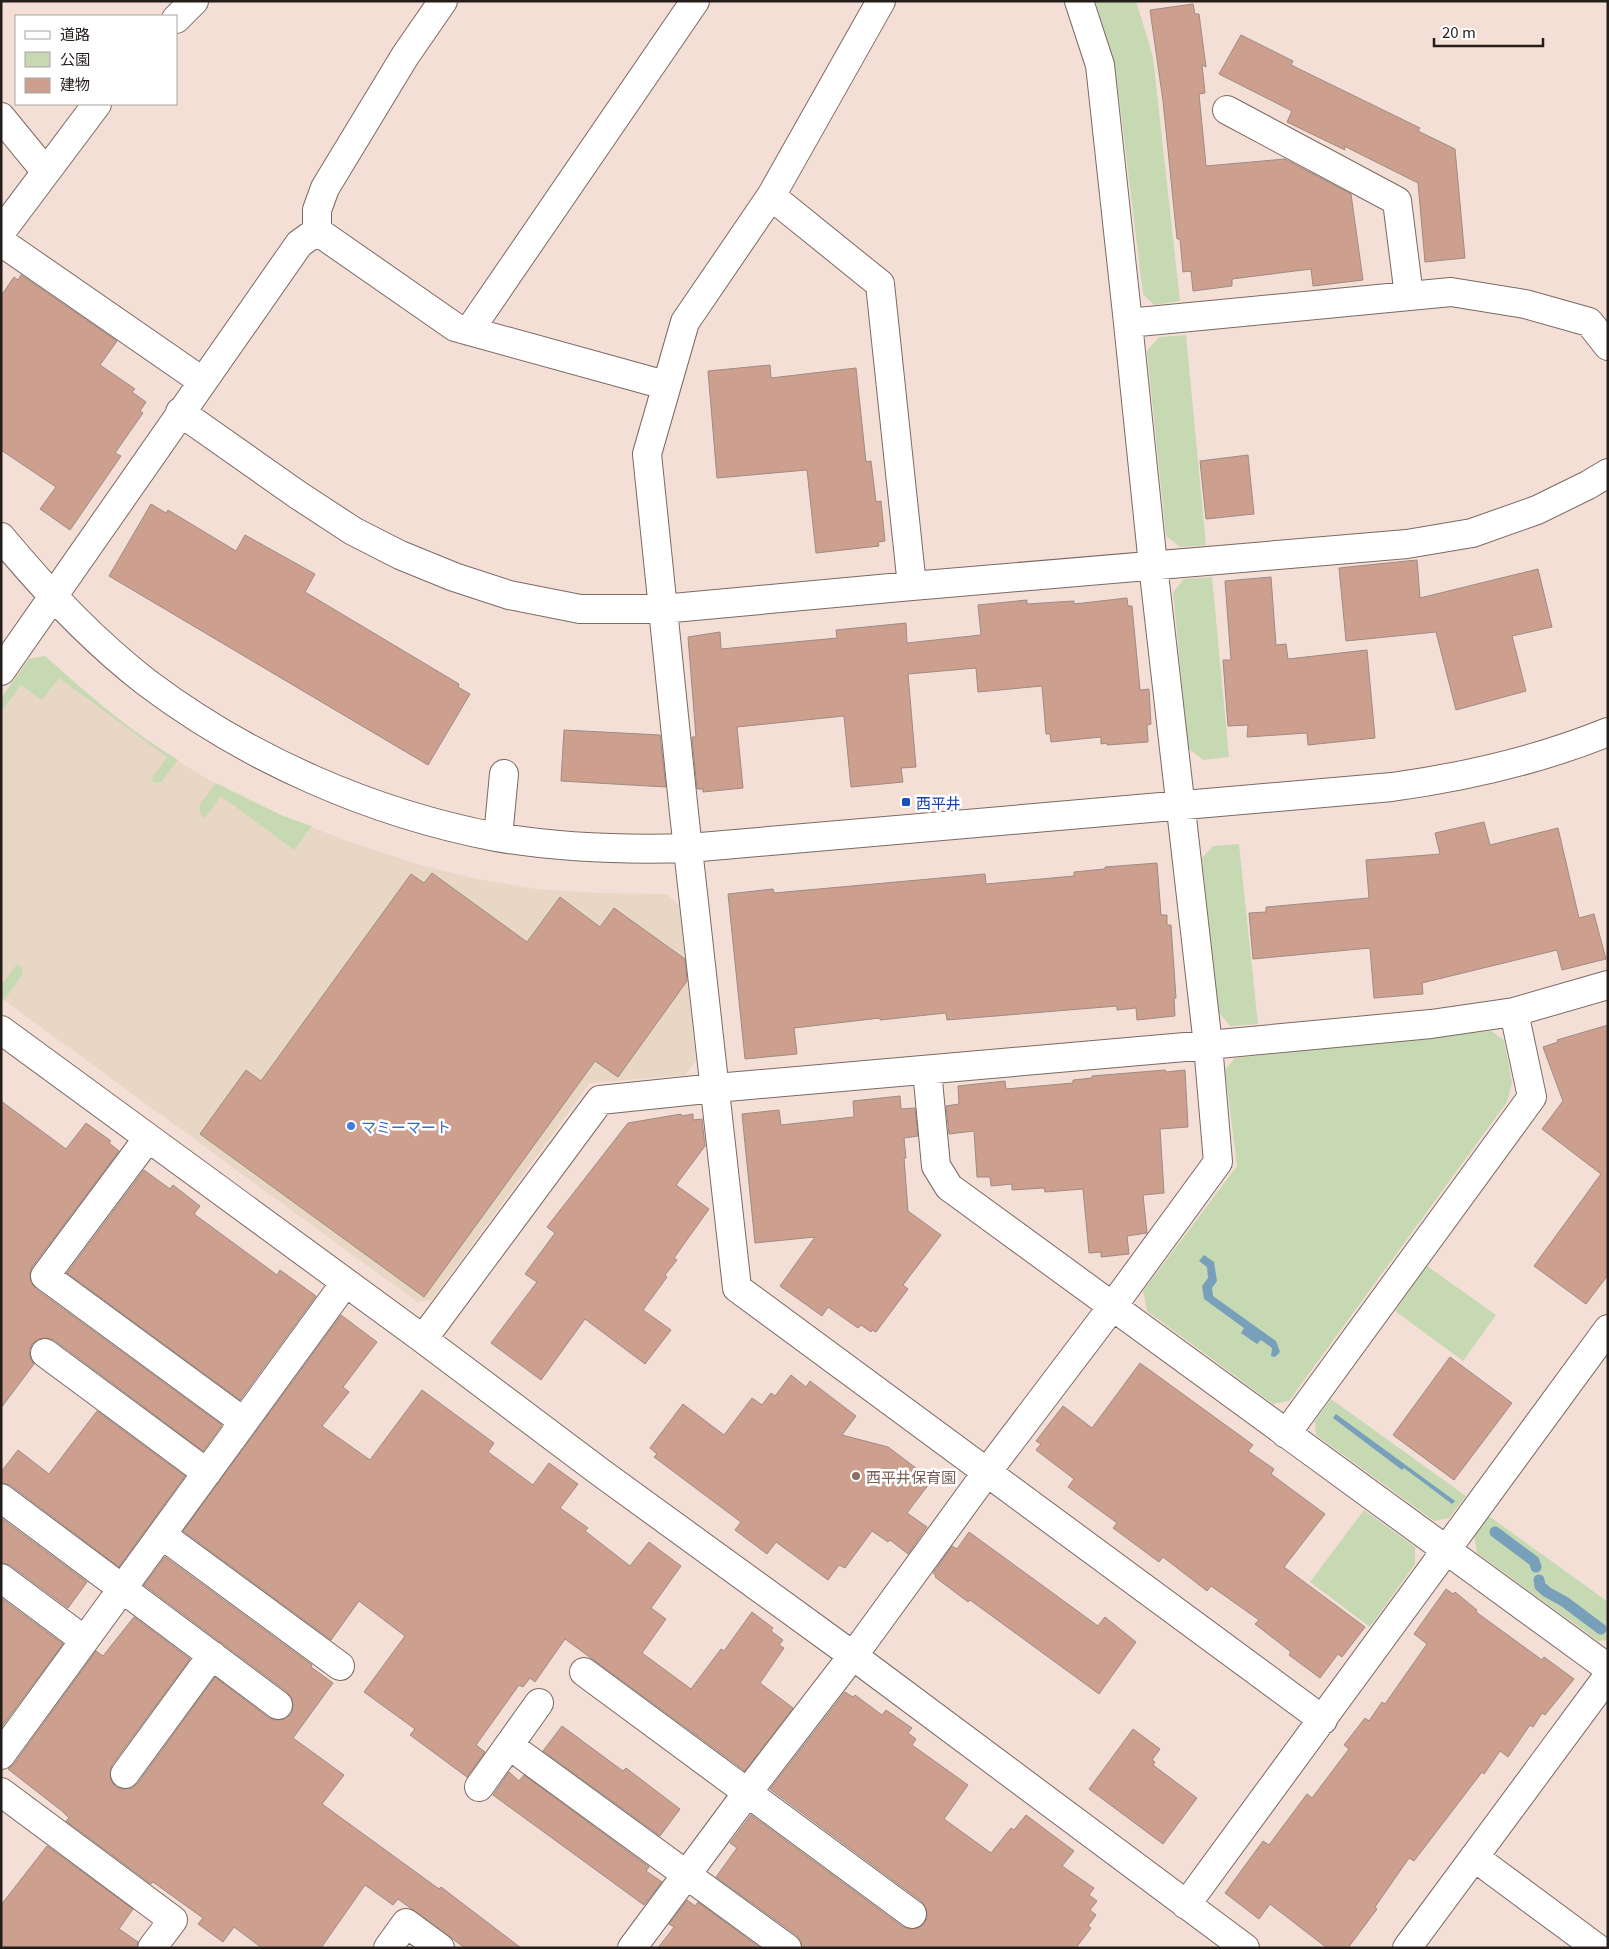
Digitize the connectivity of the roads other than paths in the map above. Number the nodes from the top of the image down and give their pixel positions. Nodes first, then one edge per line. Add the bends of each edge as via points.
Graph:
1 (194, 1) edge
2 (443, 1) edge
3 (695, 1) edge
4 (881, 1) edge
5 (1079, 1) edge
6 (178, 17) edge
7 (96, 105) edge
8 (1227, 110) dead end
9 (1, 117) edge
10 (46, 172) junction
11 (771, 196) junction
12 (1, 232) edge
13 (317, 232) junction
14 (1, 242) edge
15 (1409, 296) junction
16 (1128, 323) junction
17 (469, 331) junction
18 (1608, 346) edge
19 (202, 381) junction
20 (666, 385) junction
21 (180, 412) junction
22 (1608, 473) edge
23 (1, 538) edge
24 (1153, 566) junction
25 (912, 586) junction
26 (53, 597) junction
27 (662, 609) junction
28 (1, 671) edge
29 (1608, 732) edge
30 (504, 774) dead end
31 (1179, 804) junction
32 (498, 837) junction
33 (689, 848) junction
34 (1608, 985) edge
35 (1514, 1012) junction
36 (1, 1030) edge
37 (1208, 1045) junction
38 (927, 1070) junction
39 (716, 1088) junction
40 (148, 1138) junction
41 (345, 1283) junction
42 (1112, 1307) junction
43 (1608, 1329) edge
44 (424, 1339) junction
45 (45, 1354) dead end
46 (244, 1422) junction
47 (1286, 1434) junction
48 (987, 1472) junction
49 (207, 1473) junction
50 (1, 1498) edge
51 (162, 1535) junction
52 (1446, 1551) junction
53 (1, 1578) edge
54 (122, 1588) junction
55 (84, 1640) junction
56 (852, 1654) junction
57 (212, 1655) junction
58 (340, 1666) dead end
59 (1608, 1668) edge
60 (584, 1672) dead end
61 (1608, 1676) edge
62 (539, 1703) dead end
63 (278, 1705) dead end
64 (1323, 1720) junction
65 (510, 1746) junction
66 (2, 1754) edge
67 (125, 1774) dead end
68 (479, 1787) dead end
69 (1, 1792) edge
70 (747, 1793) junction
71 (1474, 1858) junction
72 (688, 1874) junction
73 (1186, 1905) junction
74 (912, 1914) dead end
75 (152, 1948) edge
76 (388, 1948) edge
77 (440, 1948) edge
78 (632, 1948) edge
79 (787, 1948) edge
80 (1244, 1948) edge
81 (1407, 1948) edge
82 (1597, 1948) edge

1 - 6 street
2 - 13 street via 405,56 325,188 317,210
3 - 17 street
4 - 11 street
5 - 16 street via 1100,65
7 - 10 street
8 - 15 street via 1397,201
9 - 10 street
10 - 12 street
11 - 20 street via 684,322
11 - 25 street via 880,284
13 - 17 street via 455,327
13 - 19 street via 298,244
14 - 19 street
15 - 16 street
15 - 18 street via 1451,292 1526,304 1589,322
16 - 24 street
17 - 20 street
19 - 21 street
20 - 27 street via 647,454
21 - 26 street
21 - 27 street via 298,495 353,531 400,556 509,595 580,609
22 - 24 street via 1537,510 1472,533 1407,544
23 - 26 street
24 - 25 street
24 - 31 street
25 - 27 street
26 - 28 street
26 - 32 street via 81,626 146,682 224,734 286,766 364,800 444,825
27 - 33 street
29 - 31 street via 1530,758 1430,782
30 - 32 street
31 - 33 street
31 - 37 street
32 - 33 street via 630,850
33 - 39 street
34 - 35 street
35 - 37 street via 1431,1024
35 - 47 street via 1532,1097
36 - 40 street
37 - 38 street
37 - 42 street via 1218,1162
38 - 39 street
38 - 42 street via 936,1166 949,1186
39 - 44 street via 600,1100
39 - 48 street via 737,1288
40 - 41 street
40 - 46 street via 45,1276
41 - 44 street
41 - 46 street
42 - 47 street
42 - 48 street
43 - 52 street
44 - 56 street via 600,1472
45 - 49 street
46 - 49 street
47 - 52 street
48 - 56 street
48 - 64 street
49 - 51 street
50 - 54 street
51 - 54 street
51 - 58 street
52 - 59 street
52 - 64 street
53 - 55 street
54 - 55 street
54 - 57 street
55 - 66 street
56 - 70 street
56 - 73 street
57 - 63 street
57 - 67 street
60 - 70 street
61 - 71 street
62 - 65 street
64 - 73 street
65 - 68 street
65 - 72 street
69 - 75 street via 173,1920
70 - 72 street
70 - 74 street
71 - 81 street
71 - 82 street
72 - 78 street
72 - 79 street
73 - 80 street
76 - 77 street via 406,1923

